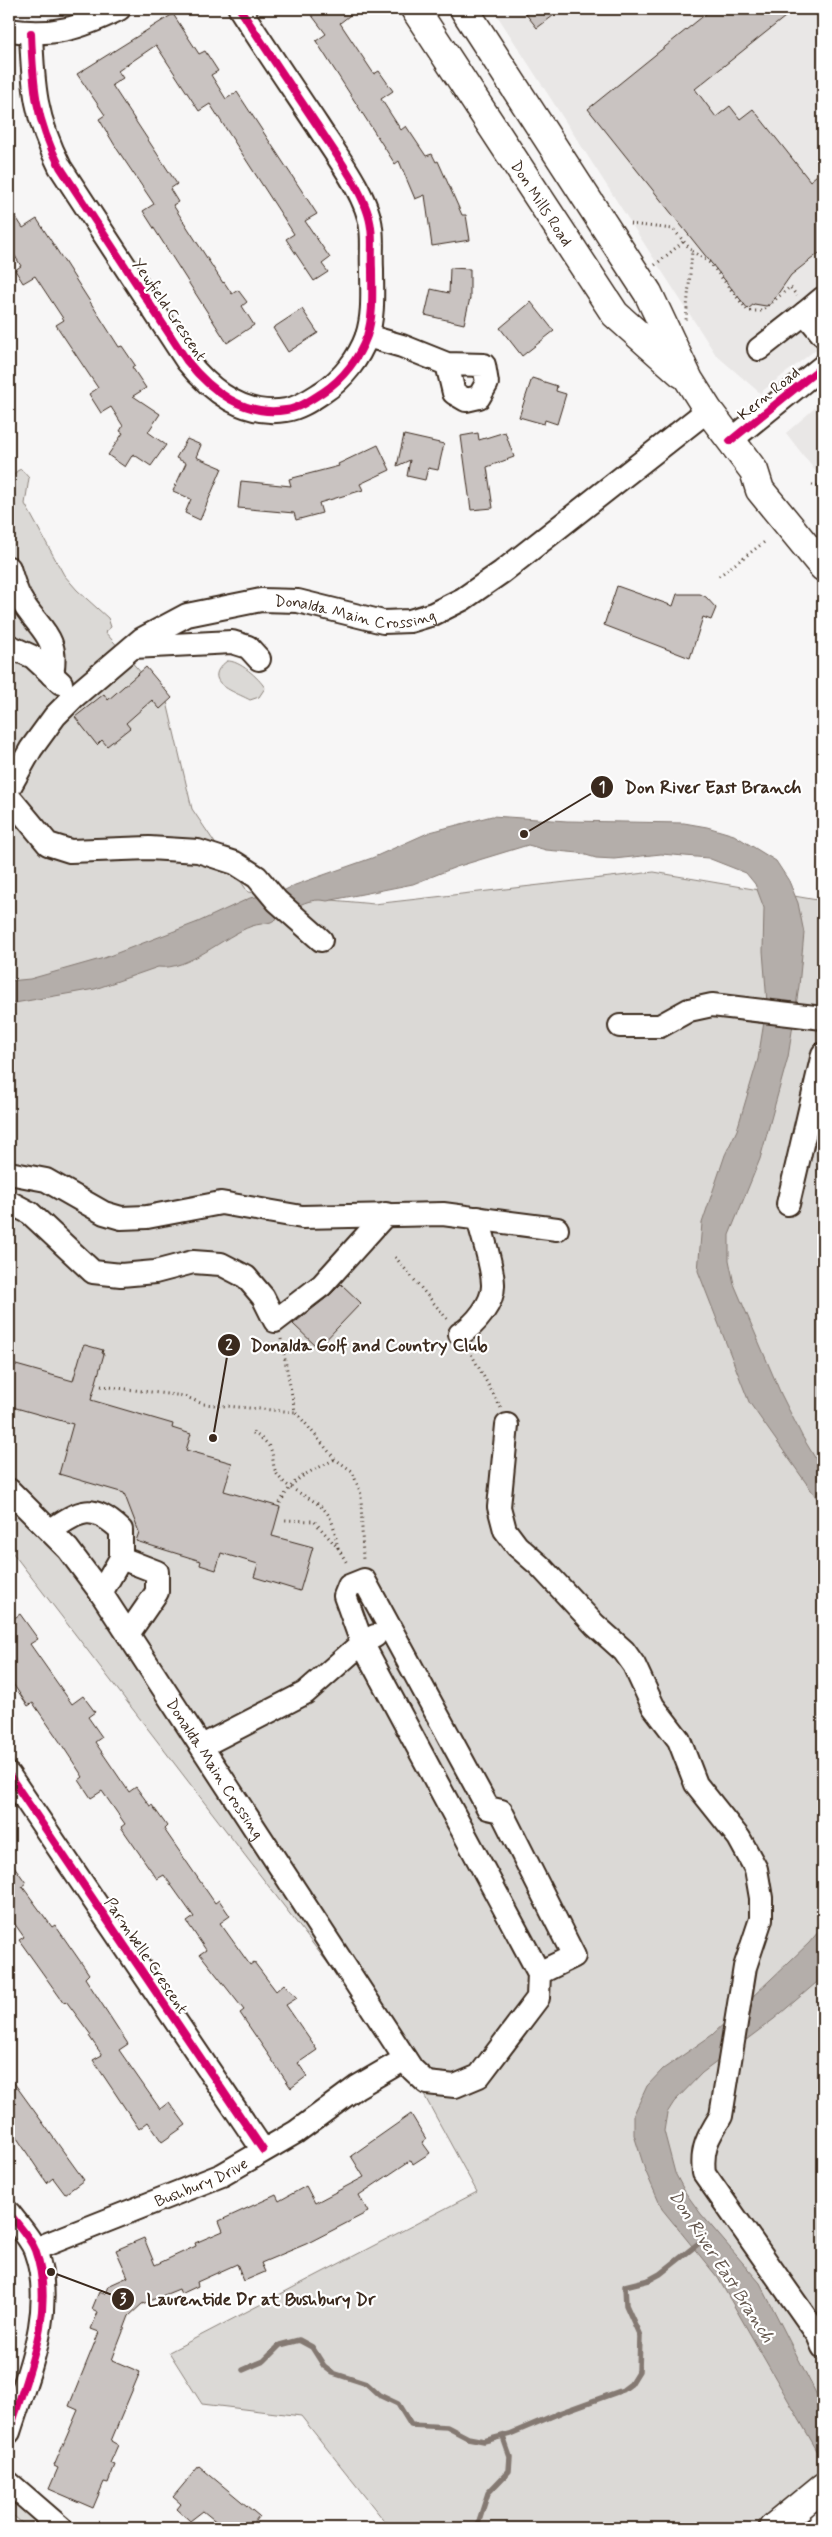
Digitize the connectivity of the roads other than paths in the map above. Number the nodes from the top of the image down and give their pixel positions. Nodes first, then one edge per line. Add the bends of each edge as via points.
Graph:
1 (119, 9) edge
2 (240, 9) edge
3 (415, 9) edge
4 (464, 9) edge
5 (9, 30) edge
6 (31, 33) junction
7 (812, 307) edge
8 (823, 335) edge
9 (367, 336) junction
10 (759, 349) dead end
11 (447, 364) dead end
12 (823, 366) edge
13 (689, 380) junction
14 (708, 410) junction
15 (730, 441) junction
16 (754, 471) junction
17 (823, 542) edge
18 (823, 567) edge
19 (9, 568) edge
20 (9, 646) edge
21 (132, 647) junction
22 (259, 659) dead end
23 (52, 675) junction
24 (75, 696) junction
25 (11, 777) edge
26 (9, 797) edge
27 (317, 936) dead end
28 (814, 1017) edge
29 (620, 1026) dead end
30 (823, 1054) edge
31 (9, 1173) edge
32 (9, 1202) edge
33 (788, 1204) dead end
34 (386, 1214) junction
35 (478, 1218) junction
36 (557, 1229) dead end
37 (460, 1334) dead end
38 (507, 1425) dead end
39 (9, 1490) edge
40 (51, 1530) junction
41 (121, 1558) junction
42 (101, 1593) junction
43 (390, 1629) junction
44 (128, 1634) junction
45 (362, 1643) junction
46 (202, 1746) junction
47 (9, 1775) edge
48 (539, 1973) junction
49 (405, 2059) junction
50 (263, 2150) junction
51 (9, 2213) edge
52 (35, 2249) junction
53 (823, 2347) edge
54 (9, 2432) edge
55 (9, 2483) edge
56 (823, 2488) edge
57 (823, 2525) edge
58 (61, 2528) edge
59 (773, 2528) edge
60 (820, 2528) edge

1 - 6 street via 75,28
2 - 9 street, Yewfield Crescent via 355,183 371,226 374,301
3 - 13 main road, Don Mills Road via 615,314
4 - 13 main road, Don Mills Road via 648,293
5 - 6 street
6 - 9 street, Yewfield Crescent via 34,92 39,120 49,145 60,167 203,381 220,395 241,404 264,410 287,410 328,389 346,373
7 - 8 street
7 - 10 street
9 - 11 street
12 - 15 street, Kern Road
13 - 14 main road, Don Mills Road
14 - 15 main road, Don Mills Road
14 - 21 street, Donalda Main Crossing via 495,577 433,614 392,622 298,601 253,601 187,615
15 - 16 main road, Don Mills Road
16 - 17 main road, Don Mills Road via 772,479
16 - 18 main road, Don Mills Road via 760,490
19 - 23 street via 20,597 52,642 55,659
20 - 23 street via 33,657
21 - 22 street via 232,642 248,647
21 - 24 street, Donalda Main Crossing
23 - 24 street
24 - 25 street, Donalda Main Crossing via 43,732
26 - 27 street via 48,844 70,851 149,848 198,851 235,863 257,877 277,901
28 - 29 street via 712,1005 689,1010 660,1026
30 - 33 street
31 - 34 street via 46,1180 104,1213 121,1218 147,1217 221,1203 302,1217
32 - 34 street via 30,1213 93,1272 121,1275 155,1272 193,1262 221,1264 246,1277 264,1297 275,1321 322,1285
34 - 35 street
35 - 36 street
35 - 37 street via 494,1285 486,1307 470,1328
38 - 53 street via 499,1507 505,1530 517,1546 624,1651 653,1706 679,1740 696,1784 739,1838 756,1868 761,1919 745,1967 721,2116 708,2137 702,2156 704,2173 818,2335
39 - 40 street, Donalda Main Crossing
40 - 41 street via 73,1515 87,1512 104,1514 121,1530
40 - 42 street, Donalda Main Crossing
41 - 42 street
41 - 44 street via 156,1572 157,1592
42 - 44 street, Donalda Main Crossing
43 - 45 street
43 - 45 street via 364,1580 349,1586 345,1596
43 - 48 street via 488,1808 502,1811 574,1956
44 - 46 street, Donalda Main Crossing
45 - 46 street via 305,1693
45 - 48 street
46 - 49 street, Donalda Main Crossing
47 - 50 street, Parmbelle Crescent
48 - 49 street, Donalda Main Crossing via 538,1998 479,2076 454,2086 427,2083
49 - 50 street, Bushbury Drive via 364,2082 296,2132
50 - 52 street, Bushbury Drive via 222,2175
51 - 52 street
52 - 54 street via 43,2290 39,2336
55 - 58 street
56 - 59 main road
57 - 60 main road

